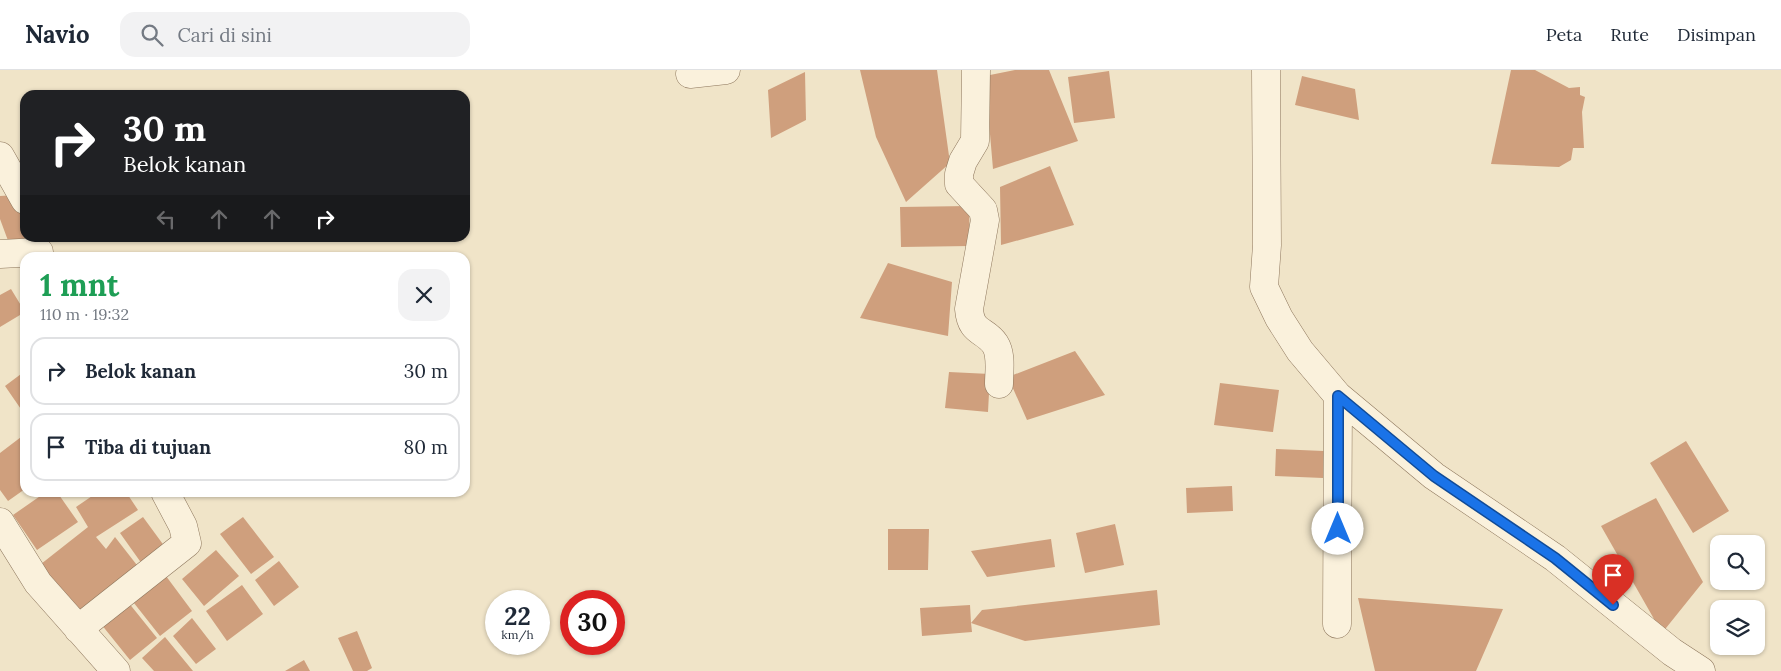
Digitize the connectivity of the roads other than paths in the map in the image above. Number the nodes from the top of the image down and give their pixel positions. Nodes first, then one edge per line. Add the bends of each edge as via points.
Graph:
1 (726, 70) edge
2 (976, 70) edge
3 (1266, 70) edge
4 (690, 74) dead end
5 (0, 156) edge
6 (20, 191) edge
7 (38, 249) edge
8 (0, 254) edge
9 (999, 384) dead end
10 (1338, 396) junction
11 (168, 497) edge
12 (0, 522) edge
13 (1337, 624) dead end
14 (78, 629) junction
15 (116, 671) edge
16 (1701, 671) edge

1 - 4 street
2 - 9 street via 975,141 959,174 960,184 983,210 985,220 969,309 970,320 994,343 999,356
3 - 10 street via 1267,246 1264,287 1300,351
5 - 6 street
7 - 8 street
10 - 13 street
10 - 16 street via 1434,476 1555,558 1672,652
11 - 14 street via 183,526 187,543
12 - 14 street via 38,583
14 - 15 street

